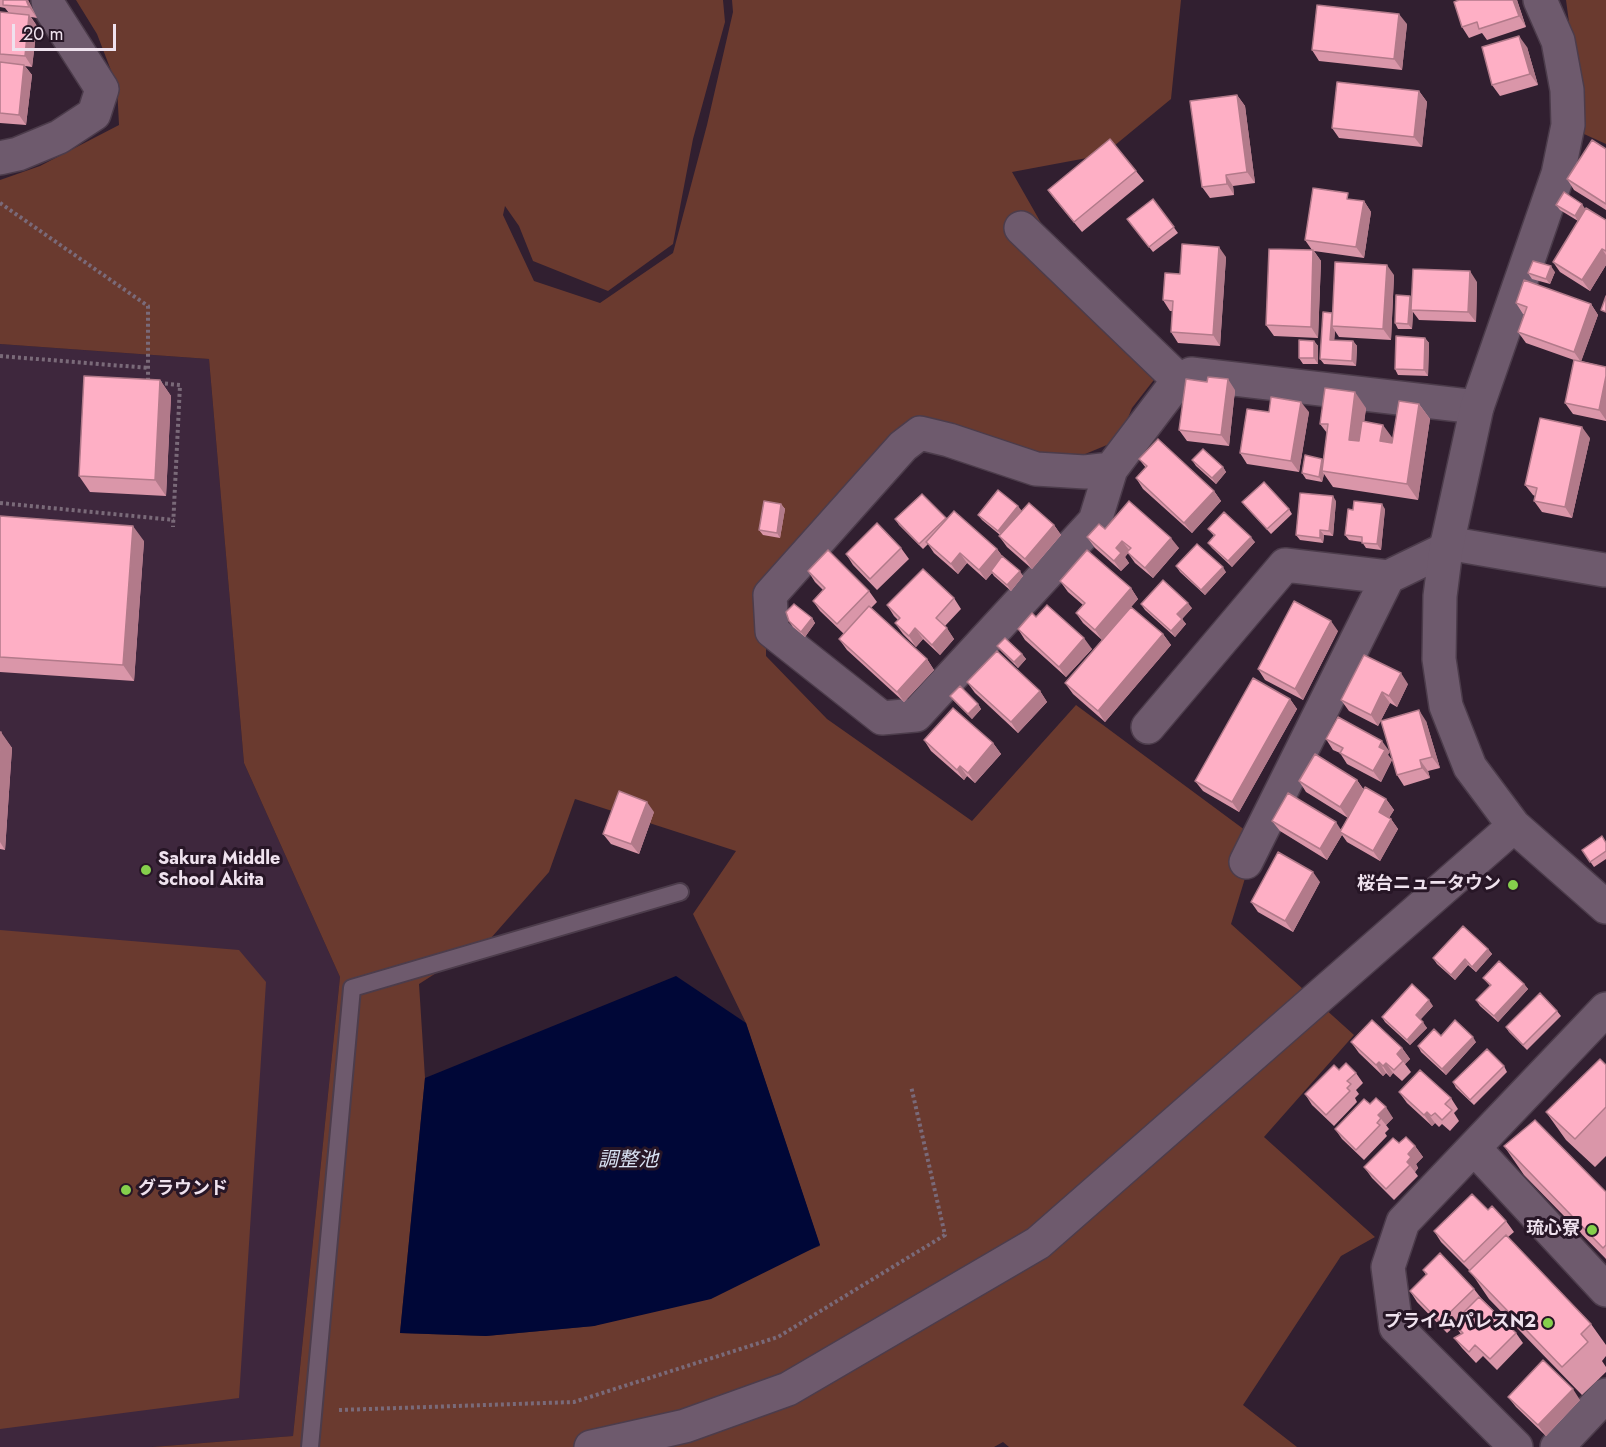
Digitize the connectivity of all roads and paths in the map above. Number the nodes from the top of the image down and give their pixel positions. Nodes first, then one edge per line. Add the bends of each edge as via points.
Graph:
1 (48, 0) edge
2 (1540, 0) edge
3 (0, 158) edge
4 (0, 203) edge
5 (1021, 228) dead end
6 (0, 356) edge
7 (149, 368) junction
8 (1181, 382) junction
9 (1478, 408) junction
10 (1111, 470) junction
11 (0, 503) edge
12 (174, 520) junction
13 (173, 527) dead end
14 (1446, 546) junction
15 (1604, 570) dead end
16 (1388, 577) junction
17 (1148, 727) dead end
18 (1514, 826) junction
19 (1246, 862) dead end
20 (680, 892) dead end
21 (1606, 907) edge
22 (1606, 1010) edge
23 (911, 1086) dead end
24 (1474, 1148) junction
25 (1606, 1290) edge
26 (1606, 1395) edge
27 (312, 1411) junction
28 (310, 1447) edge
29 (591, 1447) edge
30 (1516, 1447) edge
31 (1557, 1447) edge

1 - 3 street via 102,89 94,114 59,137
2 - 9 street via 1558,41 1567,90 1568,125 1558,174
4 - 7 path via 148,306
5 - 8 street
6 - 7 path
7 - 12 path via 148,383 180,385
8 - 9 street via 1191,374
8 - 10 street
9 - 14 street
10 - 10 street via 1036,469 920,433 903,446 770,595 772,631 882,718 916,715 1095,521
11 - 12 path
12 - 13 path
14 - 15 street
14 - 16 street
14 - 18 street via 1439,659 1446,706 1470,767
16 - 17 street via 1285,566
16 - 19 street
18 - 21 street
18 - 29 street via 1038,1243 788,1389 685,1426
20 - 27 lane via 352,988
22 - 24 street
23 - 27 path via 945,1236 778,1337 574,1402
24 - 25 street
24 - 30 street via 1403,1222 1388,1267 1396,1328
26 - 31 street
27 - 28 lane

